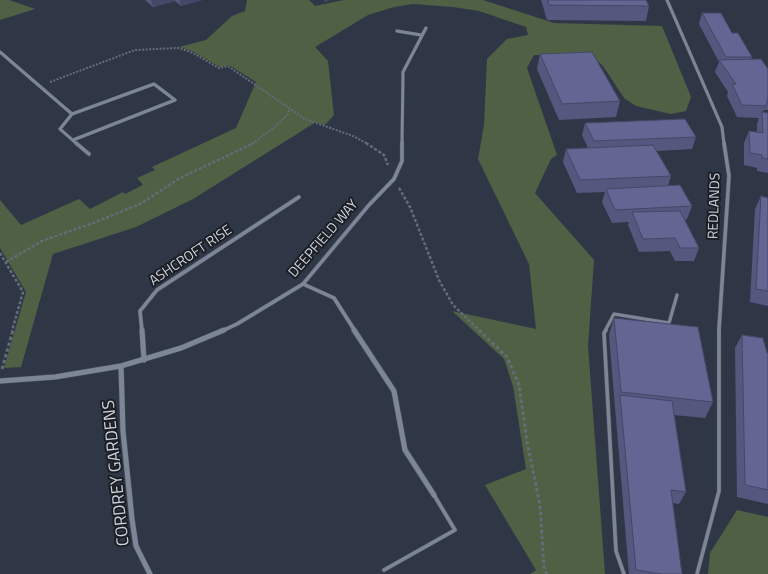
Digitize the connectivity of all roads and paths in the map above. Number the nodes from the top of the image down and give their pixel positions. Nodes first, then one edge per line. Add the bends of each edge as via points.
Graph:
1 (667, 0) edge
2 (426, 28) dead end
3 (397, 31) dead end
4 (421, 35) junction
5 (0, 52) edge
6 (41, 86) junction
7 (290, 107) junction
8 (72, 114) junction
9 (73, 140) junction
10 (89, 154) dead end
11 (394, 179) junction
12 (300, 197) dead end
13 (0, 253) edge
14 (6, 262) junction
15 (303, 284) junction
16 (677, 294) dead end
17 (719, 329) joint
18 (144, 360) junction
19 (121, 366) junction
20 (0, 377) edge
21 (0, 382) edge
22 (434, 495) joint
23 (384, 570) dead end
24 (150, 574) edge
25 (547, 574) edge
26 (624, 574) edge
27 (697, 574) edge

1 - 17 street, REDLANDS via 722,127 729,176
2 - 4 street, DEEPFIELD WAY
3 - 4 street
4 - 11 street, DEEPFIELD WAY via 403,72 402,161
5 - 6 street
6 - 7 path via 135,50 178,48 191,52 219,68 228,66
6 - 8 street
7 - 11 path via 305,119 353,136 372,146 384,155
7 - 14 path via 288,114 278,125 256,142 180,178 142,203 42,241
8 - 9 street via 60,129
8 - 9 street via 154,84 175,100
9 - 10 street
11 - 15 street, DEEPFIELD WAY
11 - 25 path via 410,207 439,280 453,305 507,357 519,385 540,505 544,568
12 - 18 street, ASHCROFT RISE via 158,290 140,311
13 - 14 path
14 - 20 path via 23,292
15 - 18 street, DEEPFIELD WAY via 236,324 181,348
15 - 22 street via 334,298 394,391 405,450
16 - 26 lane via 669,323 614,314 604,332 616,550
17 - 27 lane via 719,491
18 - 19 street, DEEPFIELD WAY
19 - 21 street, DEEPFIELD WAY via 55,377
19 - 24 street, CORDREY GARDENS via 123,431 132,519 136,546
22 - 23 lane via 455,530

